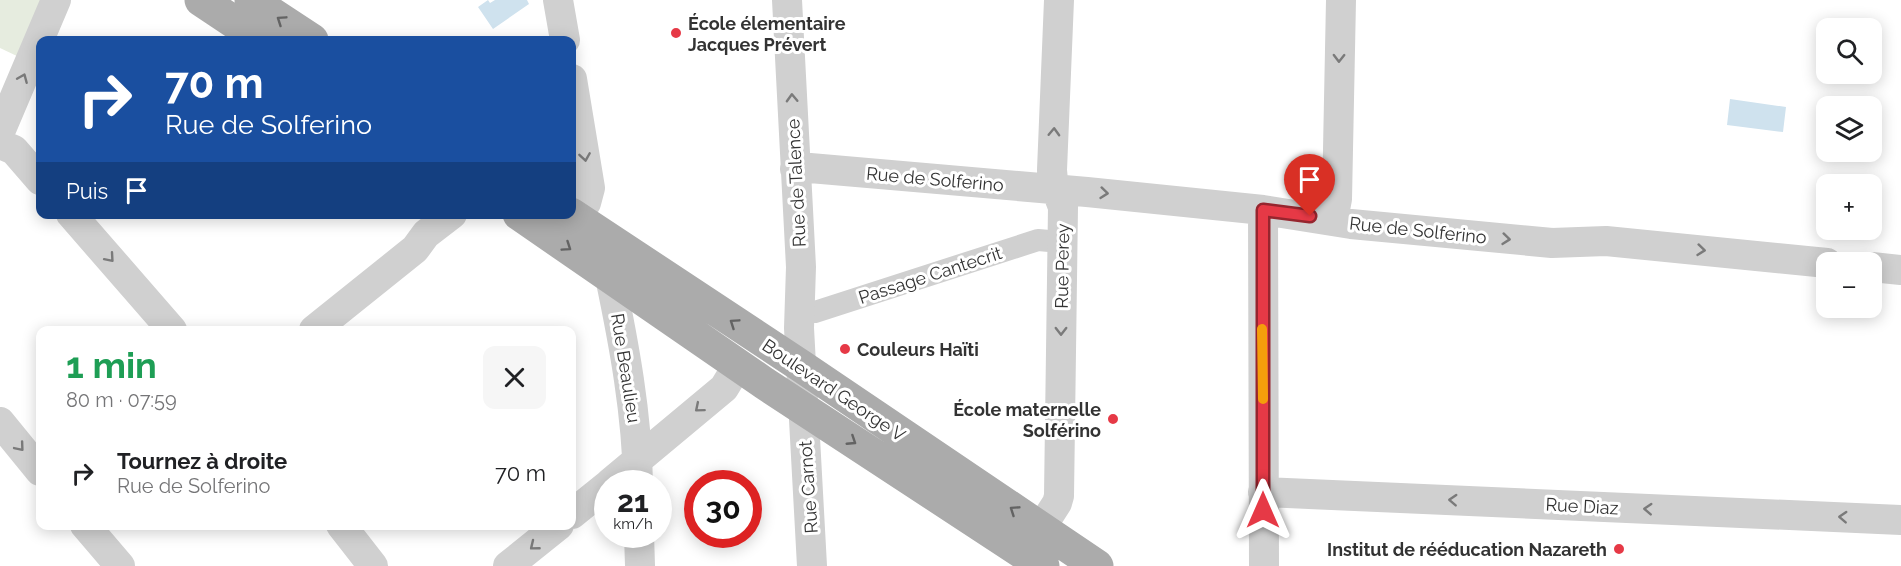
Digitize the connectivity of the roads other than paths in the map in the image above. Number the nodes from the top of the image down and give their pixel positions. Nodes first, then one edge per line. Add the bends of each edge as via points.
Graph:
1 (56, 0) edge
2 (201, 0) edge
3 (251, 0) edge
4 (558, 0) edge
5 (787, 0) edge
6 (1059, 0) edge
7 (1341, 0) edge
8 (41, 36) edge
9 (255, 36) edge
10 (306, 36) edge
11 (564, 36) edge
12 (36, 47) edge
13 (576, 103) edge
14 (0, 132) edge
15 (0, 144) edge
16 (795, 169) junction
17 (36, 175) edge
18 (1056, 190) junction
19 (1263, 210) junction
20 (576, 213) edge
21 (576, 218) edge
22 (75, 219) edge
23 (446, 219) edge
24 (526, 219) edge
25 (1333, 220) junction
26 (1061, 242) junction
27 (1816, 262) edge
28 (1882, 268) edge
29 (1901, 270) edge
30 (610, 277) junction
31 (800, 311) junction
32 (169, 326) edge
33 (319, 326) edge
34 (738, 365) junction
35 (801, 366) junction
36 (804, 408) junction
37 (0, 422) edge
38 (36, 466) edge
39 (638, 470) edge
40 (639, 470) edge
41 (1263, 492) junction
42 (594, 496) edge
43 (576, 511) edge
44 (1901, 520) edge
45 (1041, 528) junction
46 (89, 530) edge
47 (345, 530) edge
48 (553, 530) edge
49 (639, 548) edge
50 (120, 566) edge
51 (373, 566) edge
52 (508, 566) edge
53 (640, 566) edge
54 (812, 566) edge
55 (1043, 566) edge
56 (1097, 566) edge
57 (1264, 566) edge

8 -> 1 street
2 - 9 main road
10 -> 3 main road
4 - 11 street
16 -> 5 street, Rue de Talence
18 -> 6 street, Rue Perey via 1052,170
7 -> 25 street
14 -> 12 street
13 -> 20 street via 590,188 586,203
15 - 17 street via 14,150
16 - 18 street, Rue de Solferino
16 - 31 street, Rue de Talence
18 -> 19 street, Rue de Solferino
18 - 26 street, Rue Perey via 1063,207
19 - 25 street, Rue de Solferino
19 - 41 street
35 -> 21 main road, Boulevard George V
22 -> 32 street
23 - 33 street via 415,249
24 -> 30 main road, Boulevard George V
25 -> 27 street, Rue de Solferino via 1552,243 1606,241
26 - 31 street, Passage Cantecrit via 1038,240 815,312
26 -> 45 street, Rue Perey via 1059,496
28 - 29 street
30 - 34 main road, Boulevard George V
30 - 39 street, Rue Beaulieu via 636,429
31 - 35 street, Rue de Talence
34 - 36 main road, Boulevard George V
34 -> 40 street via 724,388
35 - 36 street, Rue Carnot
45 -> 35 main road, Boulevard George V
36 - 54 street, Rue Carnot
36 -> 55 main road, Boulevard George V
37 -> 38 street
44 -> 41 street, Rue Diaz
41 - 57 street
42 - 43 street
45 - 56 main road, Boulevard George V
46 - 50 street
47 - 51 street
48 -> 52 street
49 - 53 street

